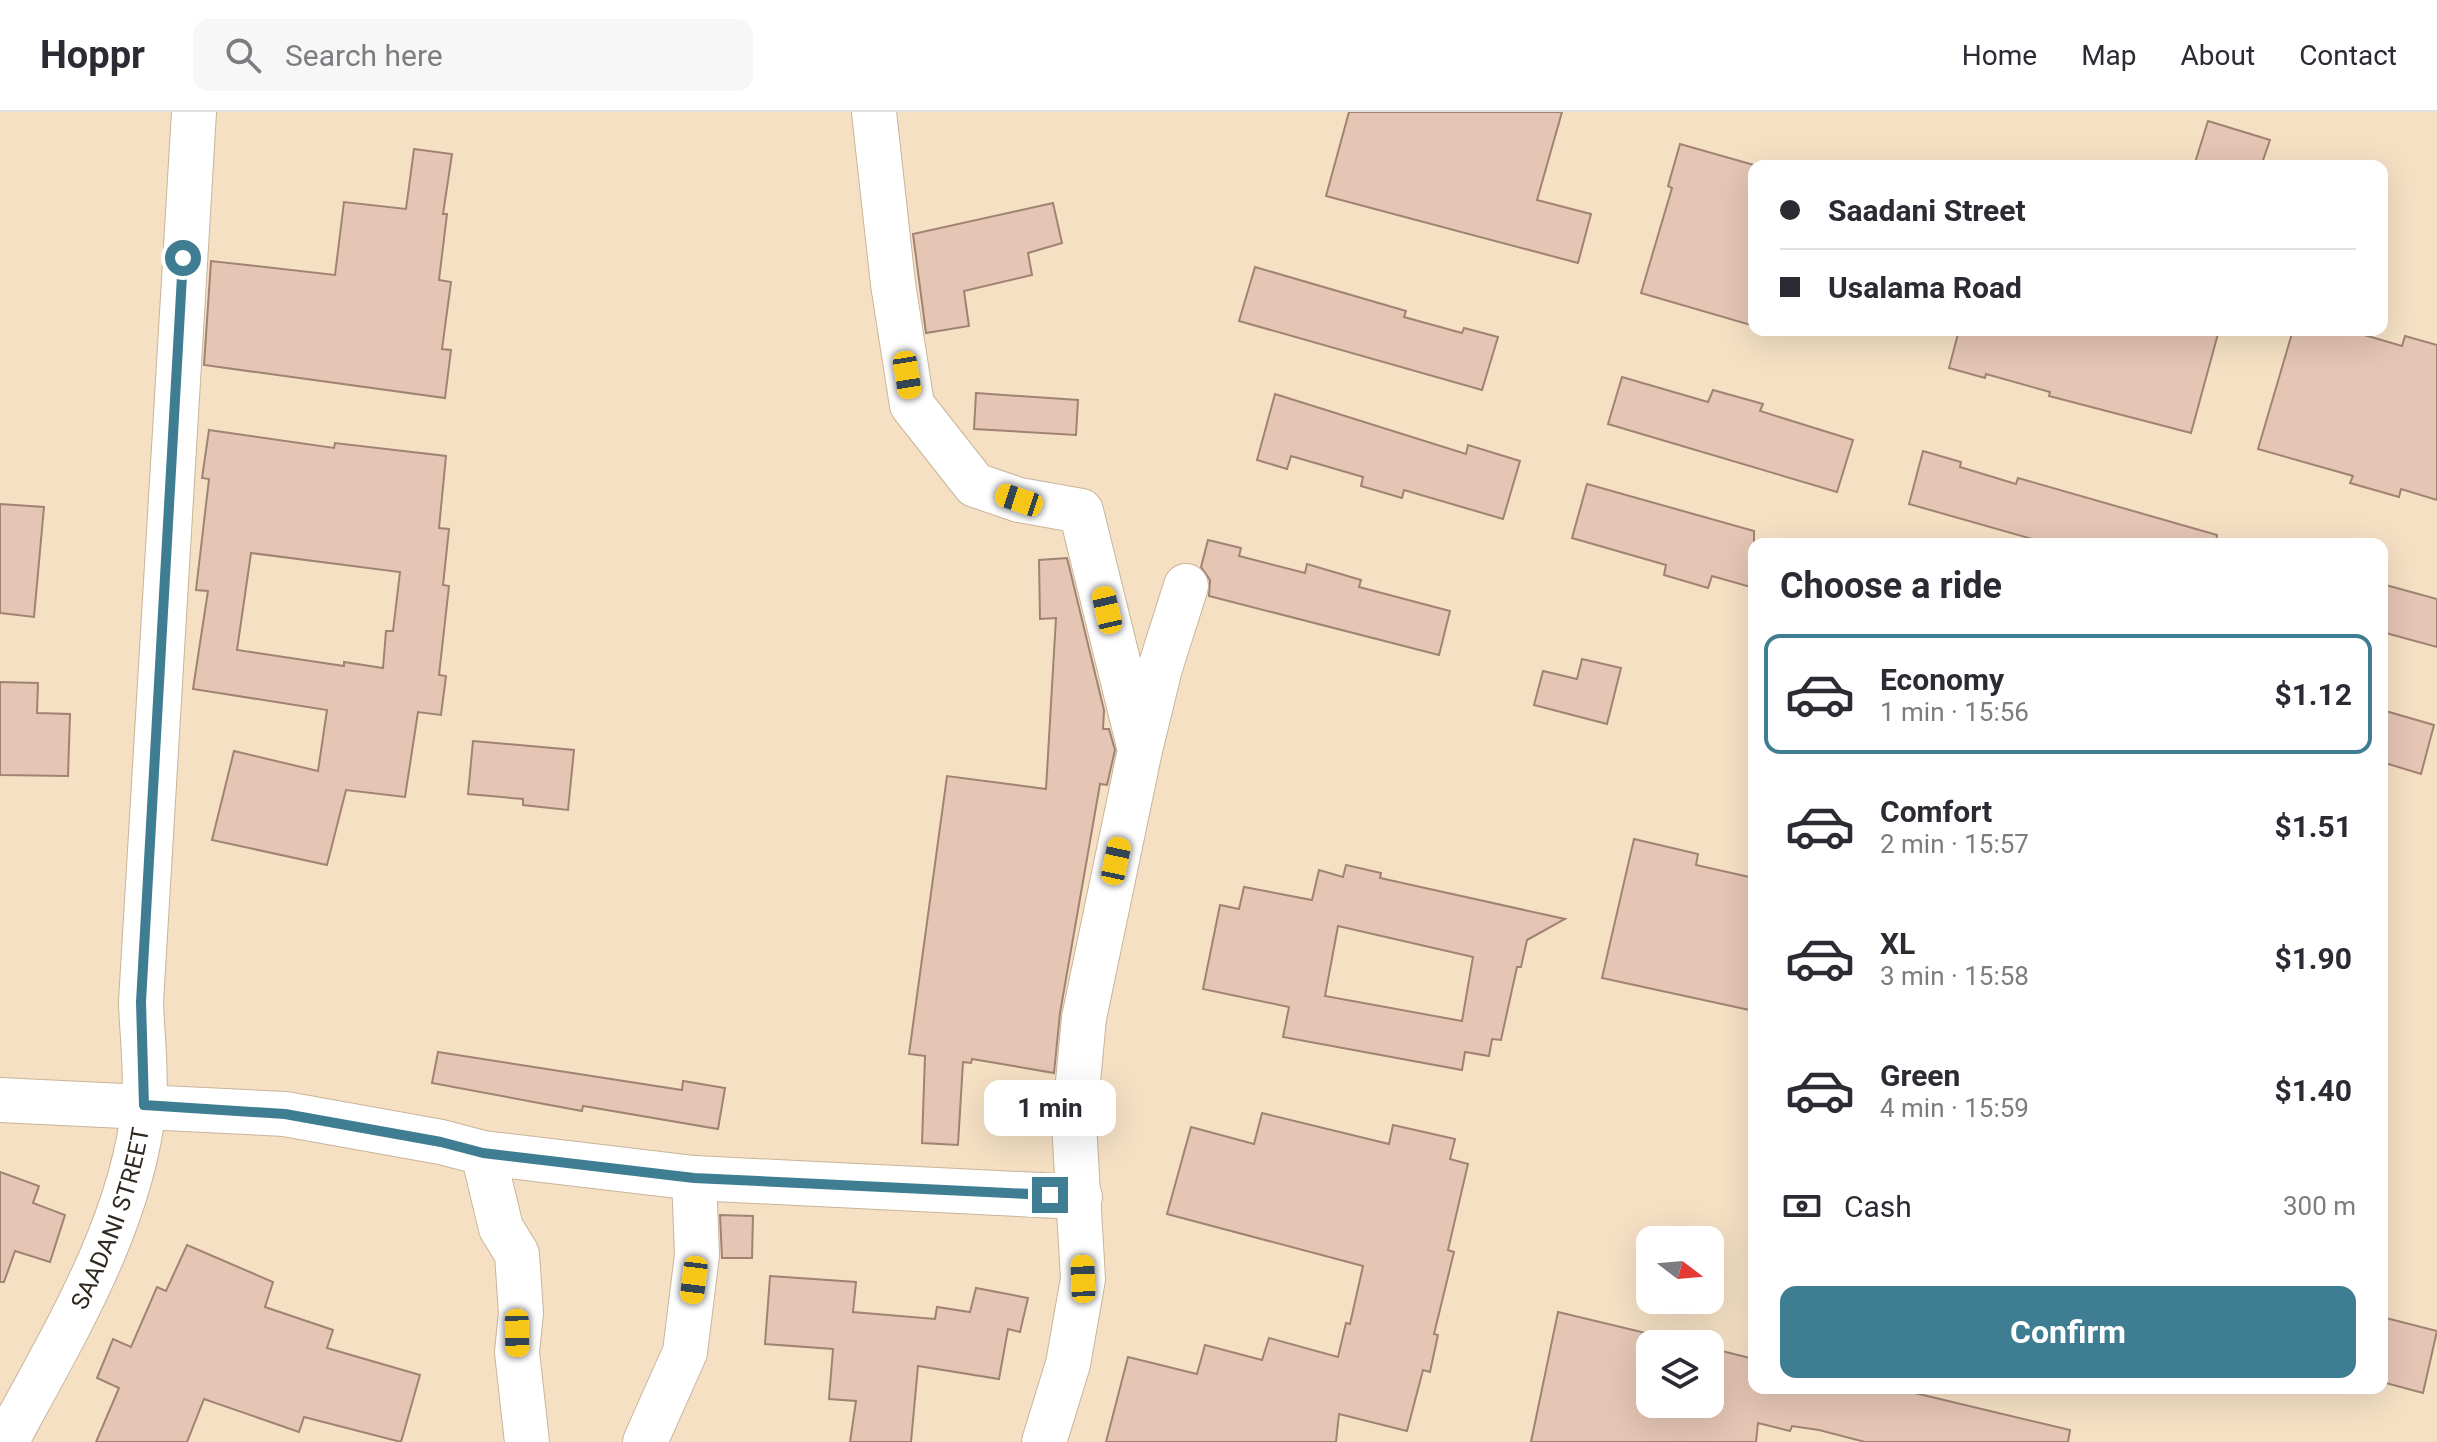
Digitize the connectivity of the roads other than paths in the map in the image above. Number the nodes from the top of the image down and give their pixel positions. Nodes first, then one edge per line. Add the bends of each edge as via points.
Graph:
1 (194, 112) edge
2 (874, 112) edge
3 (1186, 586) dead end
4 (1140, 750) junction
5 (0, 1100) edge
6 (144, 1105) junction
7 (483, 1153) junction
8 (694, 1178) junction
9 (1080, 1197) junction
10 (6, 1442) edge
11 (527, 1442) edge
12 (645, 1442) edge
13 (1044, 1442) edge

1 - 6 street, SAADANI STREET via 141,1002
2 - 4 street via 912,405 975,485 1019,500 1081,511
3 - 4 street
4 - 9 street via 1084,1018 1074,1124
5 - 6 street
6 - 7 street via 285,1114
6 - 10 street, SAADANI STREET via 124,1198 96,1267
7 - 8 street
7 - 11 street via 501,1228 517,1254 517,1352
8 - 9 street
8 - 12 street via 697,1255 685,1352
9 - 13 street via 1083,1279 1068,1364

